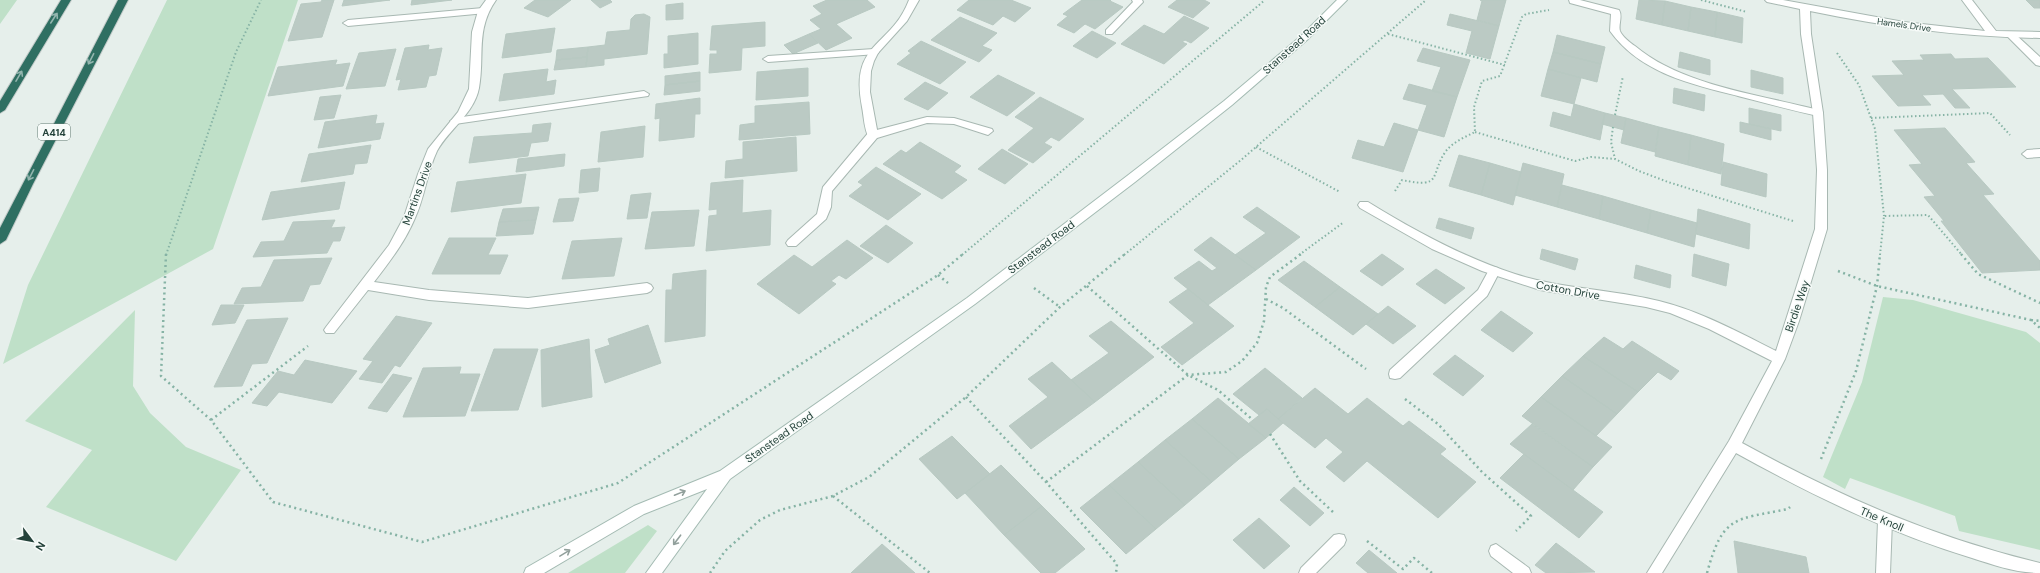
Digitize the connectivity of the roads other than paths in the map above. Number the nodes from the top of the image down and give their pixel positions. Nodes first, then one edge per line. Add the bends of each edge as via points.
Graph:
1 (66, 0) edge
2 (123, 0) edge
3 (491, 0) edge
4 (914, 0) edge
5 (1137, 0) edge
6 (1342, 0) edge
7 (1770, 0) edge
8 (1967, 0) edge
9 (1573, 1) edge
10 (1805, 8) junction
11 (483, 11) junction
12 (348, 23) dead end
13 (1109, 32) dead end
14 (1993, 34) junction
15 (2040, 35) edge
16 (2012, 36) junction
17 (874, 52) junction
18 (768, 59) dead end
19 (2040, 63) edge
20 (644, 94) dead end
21 (0, 110) edge
22 (1818, 113) junction
23 (455, 121) junction
24 (988, 131) dead end
25 (873, 135) junction
26 (2040, 153) edge
27 (2027, 154) road end
28 (1364, 205) road end
29 (0, 240) edge
30 (792, 242) dead end
31 (1494, 271) junction
32 (367, 285) junction
33 (647, 288) dead end
34 (330, 330) road end
35 (1779, 358) junction
36 (1396, 374) dead end
37 (1734, 445) junction
38 (725, 475) junction
39 (1885, 522) junction
40 (1339, 540) dead end
41 (1496, 551) road end
42 (2040, 570) edge
43 (531, 573) edge
44 (653, 573) edge
45 (1306, 573) edge
46 (1524, 573) edge
47 (1654, 573) edge
48 (1883, 573) edge

21 -> 1 highway via 42,36
2 -> 29 highway, A414 via 26,184
3 - 11 street, Martins Drive
4 - 17 street via 898,26
5 - 13 street via 1138,2
6 - 38 street, Stanstead Road via 1292,48 1228,103 1131,180 971,301
7 - 10 street, Hamels Drive
8 - 14 street
9 - 22 street via 1616,12 1615,31 1622,41 1658,68 1686,80
10 - 14 street, Hamels Drive via 1882,22
10 - 22 street, Birdie Way via 1806,34
11 - 12 street
11 - 23 street, Martins Drive via 477,32 474,90
14 - 16 street, Hamels Drive
15 - 16 street, Hamels Drive
16 - 19 street
17 - 18 street
17 - 25 street via 867,65 864,85
20 - 23 street
22 - 35 street, Birdie Way via 1822,170 1821,229
23 - 32 street, Martins Drive via 433,148 410,217 394,248
24 - 25 street via 954,121 927,120
25 - 30 street via 827,190 822,216
26 - 27 street
28 - 31 street, Cotton Drive via 1424,241
31 - 35 street, Cotton Drive via 1566,291 1671,308
31 - 36 street via 1483,293
32 - 33 street via 429,295 528,304
32 - 34 street, Martins Drive
35 - 37 street, Birdie Way
37 - 39 street, The Knoll via 1808,486
37 - 47 street, Birdie Way
43 -> 38 street, Stanstead Road via 639,510
38 -> 44 street, Stanstead Road
39 - 42 street, The Knoll via 1953,547
39 - 48 street
40 - 45 street
41 - 46 street

